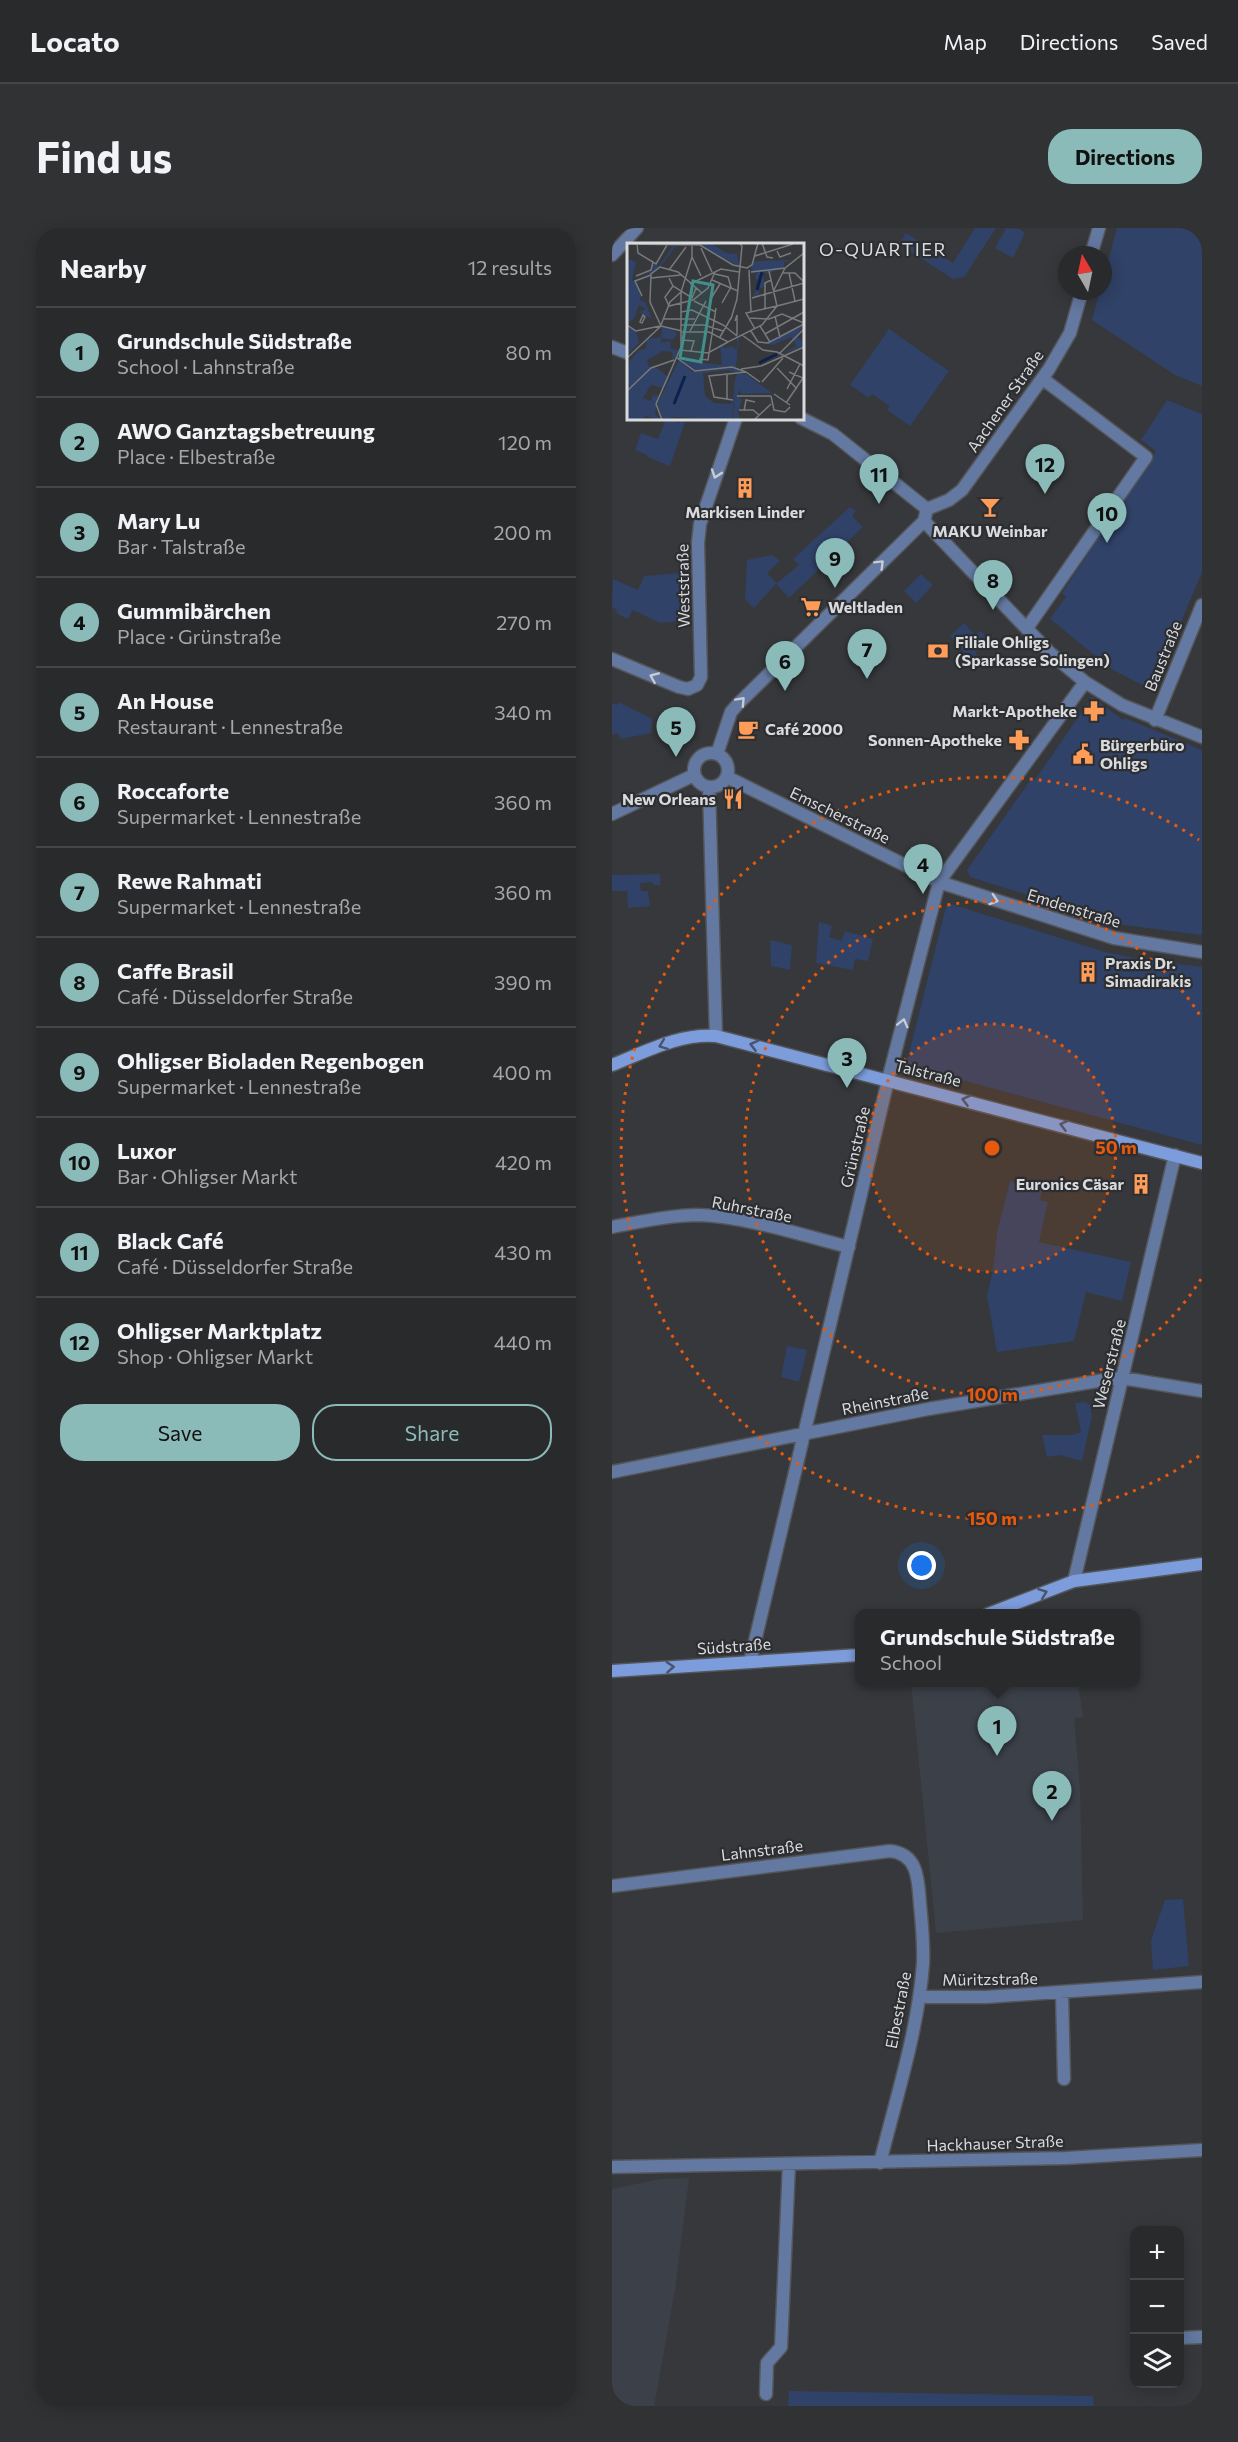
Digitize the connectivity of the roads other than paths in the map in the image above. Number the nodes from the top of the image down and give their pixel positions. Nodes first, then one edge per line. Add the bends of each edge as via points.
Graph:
1 (637, 228) edge
2 (1099, 228) edge
3 (1094, 246) edge
4 (612, 255) edge
5 (1079, 300) edge
6 (612, 347) edge
7 (627, 353) edge
8 (1043, 379) junction
9 (734, 420) edge
10 (804, 420) edge
11 (925, 515) junction
12 (1202, 605) edge
13 (1027, 628) junction
14 (612, 659) edge
15 (1085, 681) junction
16 (1155, 720) junction
17 (1202, 737) edge
18 (717, 754) junction
19 (694, 775) junction
20 (727, 777) junction
21 (709, 787) junction
22 (612, 814) edge
23 (939, 882) junction
24 (1202, 952) edge
25 (716, 1036) junction
26 (612, 1065) edge
27 (888, 1080) junction
28 (1175, 1155) junction
29 (1202, 1163) edge
30 (612, 1227) edge
31 (849, 1247) junction
32 (1122, 1378) junction
33 (1202, 1391) edge
34 (803, 1436) junction
35 (612, 1472) edge
36 (1202, 1564) edge
37 (1074, 1581) junction
38 (1001, 1609) edge
39 (855, 1655) edge
40 (750, 1662) junction
41 (612, 1671) edge
42 (913, 1862) joint
43 (612, 1886) edge
44 (1202, 1982) edge
45 (1062, 1993) junction
46 (919, 1997) junction
47 (1064, 2079) dead end
48 (1202, 2150) edge
49 (880, 2163) junction
50 (789, 2164) junction
51 (612, 2167) edge
52 (1202, 2337) edge
53 (1184, 2338) edge
54 (766, 2394) dead end

1 - 4 street
2 - 3 street
5 - 8 street, Aachener Straße via 1070,333
6 - 7 street
8 - 11 street, Aachener Straße via 962,490
8 - 13 street via 1146,458
9 -> 14 street, Weststraße via 700,524 701,677 697,685 679,687
10 - 11 street via 833,434
11 - 13 street
18 -> 11 street, Aachener Straße via 731,712
12 - 16 street, Baustraße
13 - 15 street
15 - 16 street
15 - 23 street, Grünstraße
16 - 17 street
18 - 19 street via 701,756 694,765
18 - 20 street via 727,763
19 - 21 street
19 - 22 street
20 - 21 street via 720,785
20 - 23 street, Emscherstraße
21 - 25 street
23 -> 24 street, Emdenstraße via 1114,938
27 -> 23 street, Grünstraße
25 -> 26 main road, Talstraße via 682,1038
27 -> 25 main road, Talstraße
28 -> 27 main road, Talstraße
27 - 31 street, Grünstraße
28 - 29 main road, Talstraße
28 - 32 street, Weserstraße
30 - 31 street, Ruhrstraße via 702,1215
31 - 34 street, Grünstraße
32 - 33 street, Rheinstraße
32 - 34 street, Rheinstraße via 1003,1395
32 - 37 street, Weserstraße
34 - 35 street, Rheinstraße
34 - 40 street, Grünstraße
36 - 37 main road
38 -> 37 main road
39 - 40 main road, Südstraße
41 -> 40 main road, Südstraße
42 - 43 street, Lahnstraße via 902,1853 890,1851
42 - 46 street, Elbestraße via 923,1942
44 - 45 street, Müritzstraße
45 - 46 street, Müritzstraße
45 - 47 street
46 - 49 street, Elbestraße
48 - 49 street, Hackhauser Straße
49 - 50 street, Hackhauser Straße
50 - 51 street, Hackhauser Straße
50 - 54 street via 781,2346 767,2363
52 - 53 street

